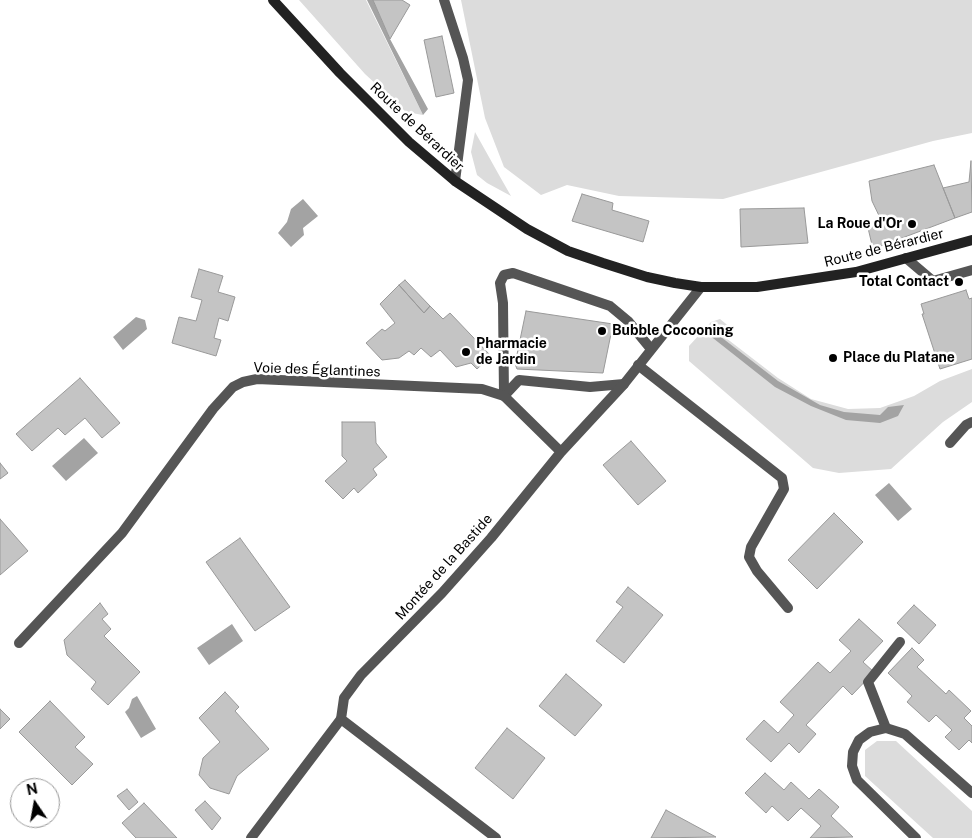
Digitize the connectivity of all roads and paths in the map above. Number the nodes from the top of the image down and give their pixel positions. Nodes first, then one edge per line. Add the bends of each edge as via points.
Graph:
1 (273, 0) edge
2 (444, 0) edge
3 (455, 181) junction
4 (972, 240) edge
5 (906, 258) junction
6 (972, 270) edge
7 (701, 286) junction
8 (651, 350) junction
9 (638, 365) junction
10 (624, 384) junction
11 (504, 396) junction
12 (972, 422) edge
13 (950, 443) dead end
14 (561, 452) junction
15 (788, 608) dead end
16 (900, 642) dead end
17 (19, 643) dead end
18 (341, 719) junction
19 (886, 728) junction
20 (971, 790) edge
21 (251, 838) edge
22 (496, 838) edge
23 (916, 838) edge

1 - 3 main road, Route de Bérardier via 402,135
2 - 3 street via 468,80
3 - 7 main road, Route de Bérardier via 526,229 568,251 647,277
4 - 5 main road, Route de Bérardier
5 - 6 street via 933,281
5 - 7 main road, Route de Bérardier via 856,272 784,284
7 - 8 street, Montée de la Bastide
8 - 9 street, Montée de la Bastide
8 - 11 street via 628,321 610,306 513,273 504,274 500,282
9 - 10 street, Montée de la Bastide
9 - 15 street via 782,478 784,489 751,547 749,557
10 - 11 street via 590,387 519,380
10 - 14 street, Montée de la Bastide
11 - 14 street, Voie des Églantines
11 - 17 street, Voie des Églantines via 482,389 257,379 233,387 213,409 122,533
12 - 13 street
14 - 18 street, Montée de la Bastide via 472,559 361,675 344,698
16 - 19 street via 868,682
18 - 21 street
18 - 22 street
19 - 20 street via 905,734
19 - 23 street via 870,732 859,740 853,752 852,766 865,790

